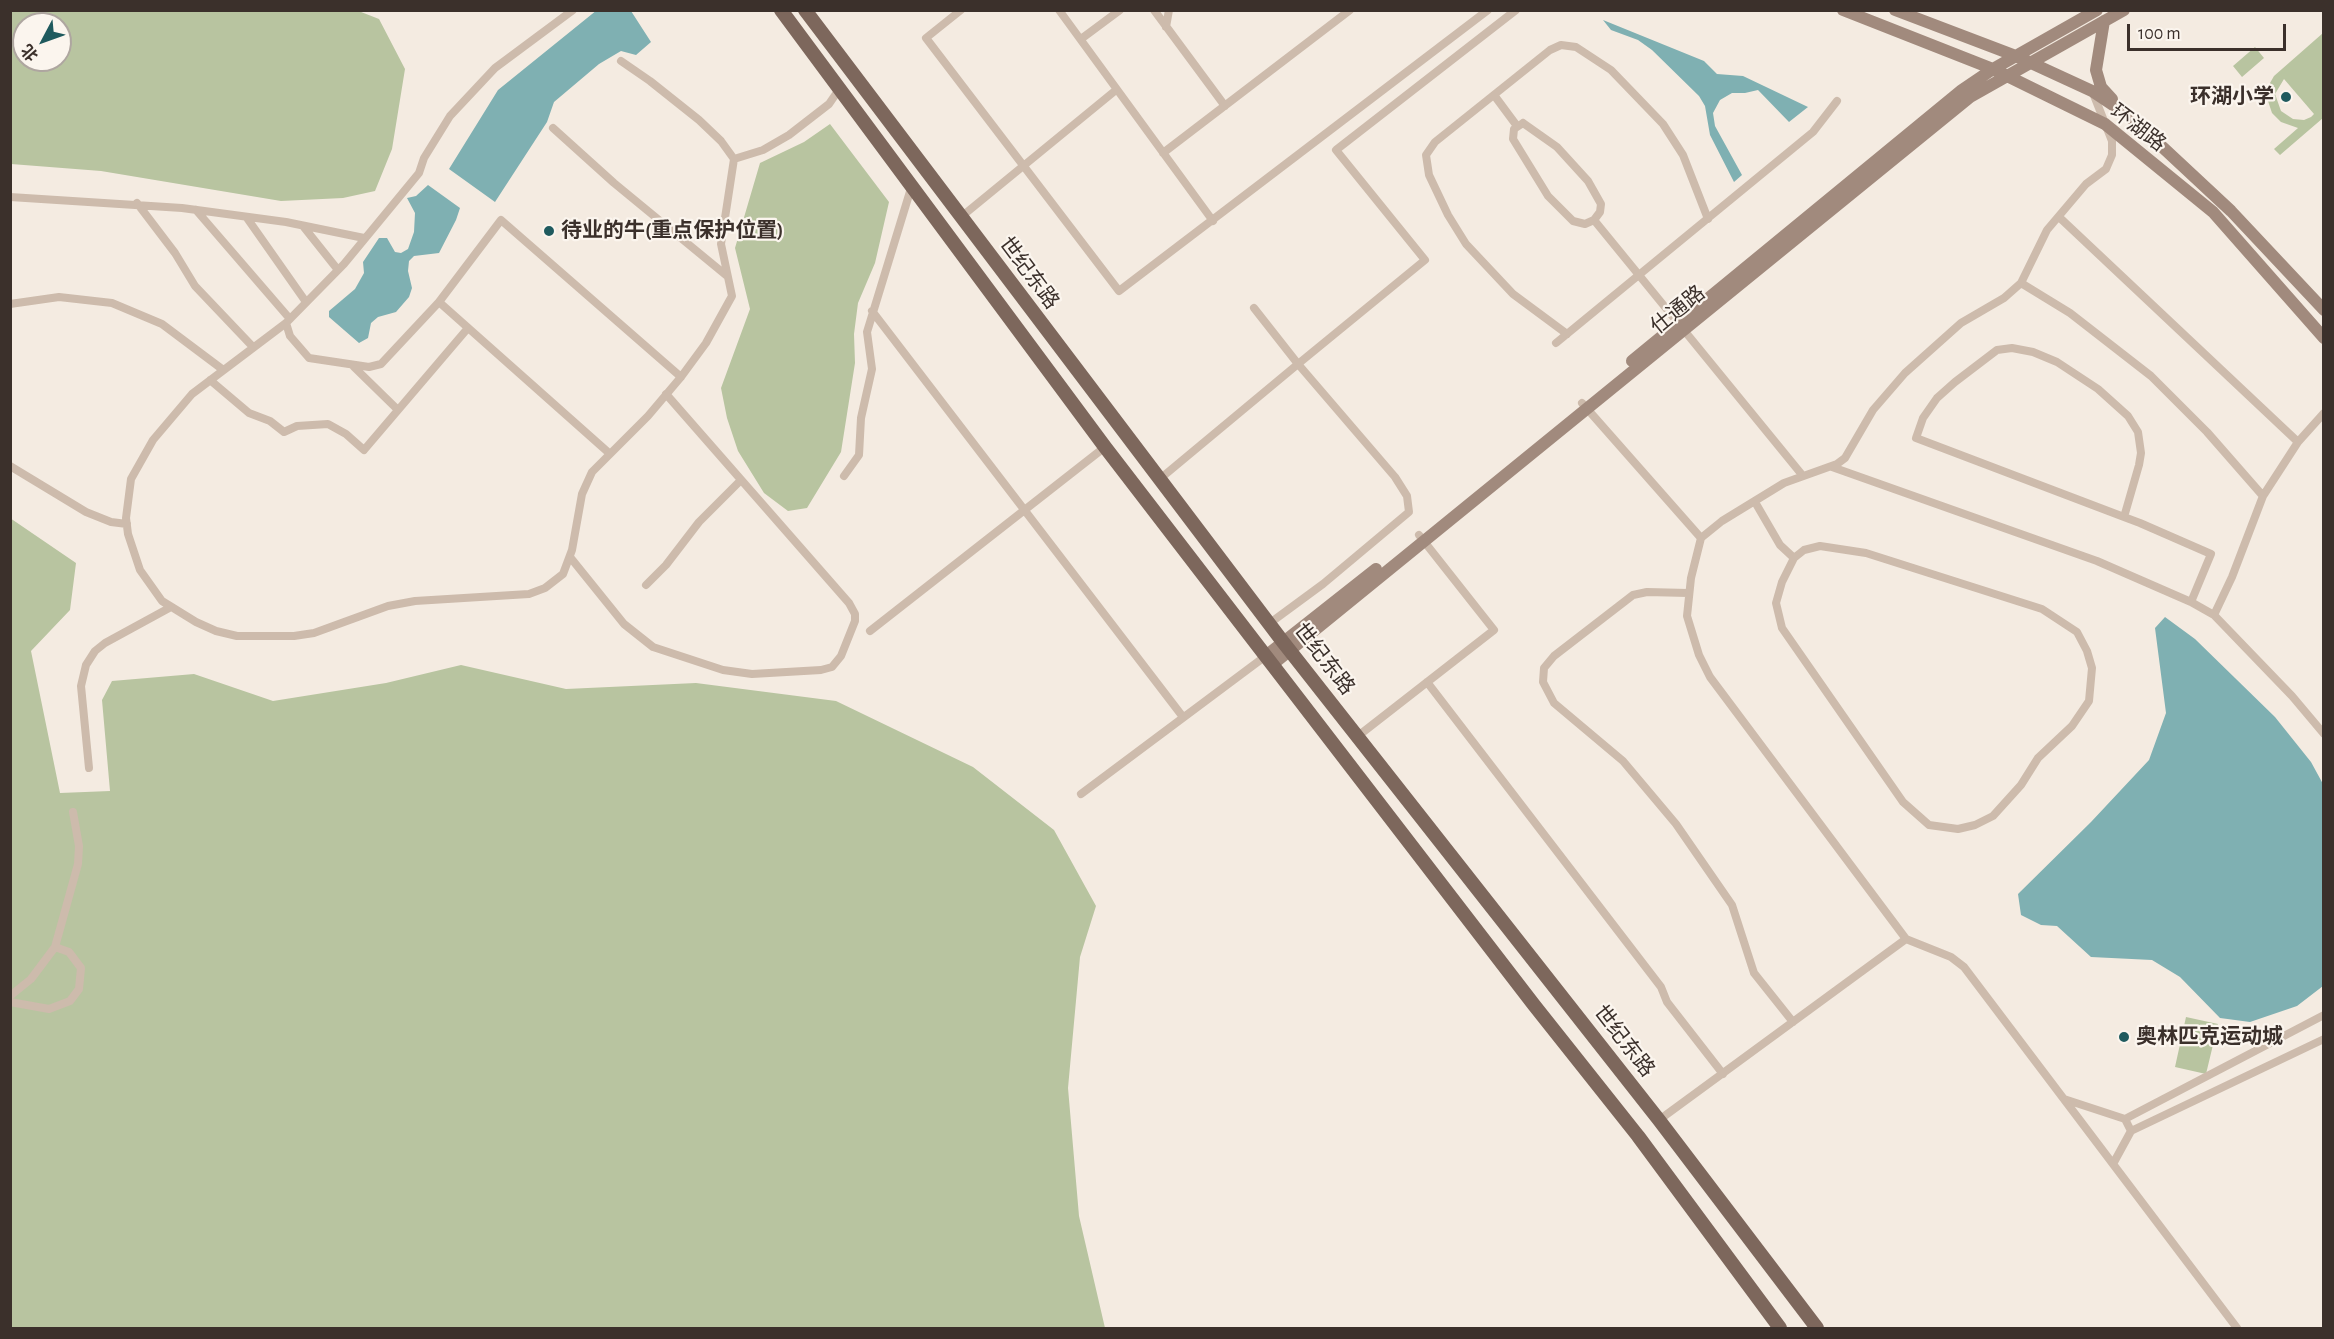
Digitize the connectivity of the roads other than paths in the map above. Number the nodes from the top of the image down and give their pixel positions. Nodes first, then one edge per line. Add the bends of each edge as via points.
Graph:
1 (573, 10) edge
2 (781, 10) edge
3 (805, 10) edge
4 (961, 10) edge
5 (1059, 10) edge
6 (1120, 10) edge
7 (1154, 10) edge
8 (1169, 10) edge
9 (1350, 10) edge
10 (1488, 10) edge
11 (1516, 10) edge
12 (1843, 10) edge
13 (1894, 10) edge
14 (2097, 10) edge
15 (2124, 10) edge
16 (2104, 21) junction
17 (1166, 27) junction
18 (1081, 39) junction
19 (2016, 56) junction
20 (621, 61) dead end
21 (2029, 63) junction
22 (1993, 69) junction
23 (2006, 76) junction
24 (840, 88) junction
25 (1116, 90) junction
26 (2092, 91) junction
27 (1494, 95) junction
28 (1837, 101) dead end
29 (1225, 106) junction
30 (2127, 115) junction
31 (2105, 124) junction
32 (1517, 126) junction
33 (553, 128) dead end
34 (1163, 153) junction
35 (734, 159) junction
36 (1023, 163) junction
37 (912, 185) junction
38 (10, 196) edge
39 (137, 203) junction
40 (196, 210) junction
41 (961, 217) junction
42 (2059, 217) junction
43 (247, 218) junction
44 (1707, 219) junction
45 (1594, 220) junction
46 (1213, 221) junction
47 (303, 226) junction
48 (364, 238) junction
49 (338, 270) junction
50 (1640, 274) junction
51 (727, 276) junction
52 (2021, 283) junction
53 (306, 302) junction
54 (439, 302) junction
55 (10, 304) edge
56 (1254, 308) dead end
57 (2324, 310) edge
58 (872, 311) junction
59 (288, 321) junction
60 (1680, 327) junction
61 (468, 328) junction
62 (1567, 334) junction
63 (2324, 338) edge
64 (1556, 343) dead end
65 (253, 347) junction
66 (1298, 364) junction
67 (354, 367) junction
68 (222, 369) junction
69 (681, 377) junction
70 (210, 380) junction
71 (666, 394) junction
72 (1585, 405) junction
73 (398, 410) junction
74 (2324, 413) edge
75 (2298, 442) junction
76 (1106, 447) junction
77 (609, 453) junction
78 (10, 466) edge
79 (1832, 467) junction
80 (844, 476) dead end
81 (1803, 476) junction
82 (1161, 478) junction
83 (741, 480) junction
84 (2263, 496) junction
85 (1755, 502) junction
86 (1026, 511) junction
87 (2124, 517) junction
88 (127, 524) junction
89 (1422, 538) junction
90 (1701, 538) junction
91 (570, 557) junction
92 (1794, 558) junction
93 (646, 585) dead end
94 (1688, 593) junction
95 (2191, 602) junction
96 (171, 607) junction
97 (2214, 615) junction
98 (1270, 623) junction
99 (870, 631) dead end
100 (1286, 646) junction
101 (1270, 659) junction
102 (1427, 682) junction
103 (1183, 717) junction
104 (2324, 735) edge
105 (1358, 736) junction
106 (89, 768) dead end
107 (1081, 795) dead end
108 (73, 812) dead end
109 (1906, 939) junction
110 (55, 947) junction
111 (10, 996) edge
112 (10, 1002) edge
113 (2324, 1015) edge
114 (1792, 1022) junction
115 (2324, 1039) edge
116 (1723, 1074) junction
117 (2063, 1099) junction
118 (2125, 1119) junction
119 (1659, 1120) junction
120 (2131, 1131) junction
121 (1638, 1136) junction
122 (2113, 1164) junction
123 (1780, 1329) edge
124 (1817, 1329) edge
125 (2237, 1329) edge

1 - 48 street via 495,68 468,96 436,137 419,173
2 - 24 main road, 世纪东路
3 - 41 main road, 世纪东路
4 - 36 street via 926,38
5 - 18 street
6 - 18 street
7 - 17 street
8 - 17 street
9 - 29 street
10 - 46 street
11 - 66 street via 1336,150 1425,260
12 - 22 street, 环湖路
13 - 19 street, 环湖路
14 - 19 street, 仕通路
15 - 16 street, 仕通路
16 - 21 street, 仕通路
16 - 30 street via 2096,70 2101,87
17 - 29 street
18 - 25 street
19 - 21 street, 环湖路
19 - 22 street, 仕通路
20 - 35 street via 685,108 721,141
21 - 23 street, 仕通路
21 - 26 street, 环湖路
22 - 23 street, 环湖路
22 - 60 street, 仕通路 via 1962,90
23 - 31 street, 环湖路
23 - 60 street, 仕通路 via 1970,97
24 - 35 street via 829,104 789,135 763,150
24 - 37 main road, 世纪东路
25 - 34 street
25 - 36 street
26 - 30 street, 环湖路
26 - 31 street
27 - 32 street
27 - 44 street via 1557,46 1570,45 1592,55 1642,99 1669,132 1688,166
27 - 62 street via 1430,148 1425,159 1429,175 1448,215 1476,255 1514,294
28 - 44 street via 1813,132
29 - 34 street
30 - 57 street, 环湖路 via 2231,211
31 - 42 street via 2112,141 2112,155 2106,168 2086,184
31 - 63 street, 环湖路 via 2213,212
32 - 45 street via 1529,125 1580,170 1599,199 1600,212
32 - 45 street via 1512,132 1513,139 1548,196 1573,221 1585,224
33 - 51 street
34 - 46 street
35 - 51 street via 722,238
36 - 41 street
36 - 46 street via 1119,291
37 - 58 street
37 - 76 main road, 世纪东路
38 - 39 street
39 - 40 street
39 - 65 street via 176,253 195,286
40 - 43 street
40 - 59 street
41 - 82 main road, 世纪东路
42 - 52 street via 2047,230
42 - 75 street
43 - 47 street
43 - 53 street
44 - 50 street
45 - 50 street
47 - 48 street
47 - 49 street
48 - 49 street
49 - 53 street
50 - 60 street
50 - 62 street
51 - 69 street via 732,296 729,306
52 - 79 street via 2004,298 1960,323 1905,373 1873,410 1845,458
52 - 84 street via 2098,334 2151,376
53 - 59 street
54 - 61 street
54 - 67 street via 381,364
54 - 69 street via 501,220
55 - 68 street via 68,297 112,303 162,324
56 - 66 street
58 - 80 street via 867,332 872,369 861,418 859,455
58 - 86 street
59 - 65 street
59 - 67 street via 290,336 309,358
60 - 72 street, 仕通路
60 - 81 street
61 - 73 street
61 - 77 street
62 - 64 street
65 - 68 street
66 - 82 street
66 - 98 street via 1395,477 1407,496 1409,512
67 - 73 street
68 - 70 street
69 - 71 street
70 - 73 street via 249,414 270,421 284,432 311,423 328,424 364,450
70 - 88 street via 192,394 140,460 127,498
71 - 77 street
71 - 83 street
72 - 89 street, 仕通路
72 - 90 street
74 - 75 street
75 - 84 street
76 - 86 street
76 - 101 main road, 世纪东路
77 - 91 street via 592,472 582,494
78 - 88 street via 86,512
79 - 81 street
79 - 95 street via 2086,557
81 - 85 street
82 - 98 main road, 世纪东路
83 - 91 street via 853,609 855,621 848,642 832,667 805,672 723,670 653,647 624,624
83 - 93 street
84 - 97 street
85 - 90 street
85 - 92 street via 1780,545
86 - 99 street
86 - 103 street
87 - 87 street via 1916,438 1923,418 1937,398 1967,370 1997,350 2033,352 2057,362 2098,389 2133,422 2141,453
87 - 95 street via 2211,554
88 - 96 street via 140,570
89 - 100 street, 仕通路
89 - 102 street via 1494,630
90 - 94 street
91 - 96 street via 563,574 529,594 415,601 294,636 237,636 195,622
92 - 92 street via 1776,603 1782,628 1903,802 1929,825 1958,829 1993,816 2090,701 2092,668 2087,651 2076,632 2042,609 1866,553 1820,546 1804,549
94 - 109 street via 1689,627 1710,677
94 - 114 street via 1633,595 1554,656 1544,668 1543,682 1554,703 1623,761 1676,824 1732,905 1754,973
95 - 97 street
96 - 106 street via 105,643 86,665 81,686
97 - 104 street
98 - 100 main road, 世纪东路
100 - 101 street, 仕通路
100 - 105 main road, 世纪东路
101 - 103 street
101 - 121 main road, 世纪东路
102 - 105 street
102 - 116 street
103 - 107 street
105 - 119 main road, 世纪东路
108 - 110 street via 78,864
109 - 114 street
109 - 117 street via 1952,957 1964,967
110 - 111 street via 32,979
110 - 112 street via 69,952 81,968 79,989 70,1001 49,1009
113 - 118 street
114 - 116 street
115 - 120 street
116 - 119 street
117 - 118 street
117 - 122 street
118 - 120 street
119 - 121 main road
119 - 124 main road, 世纪东路
120 - 122 street
121 - 123 main road, 世纪东路
122 - 125 street

